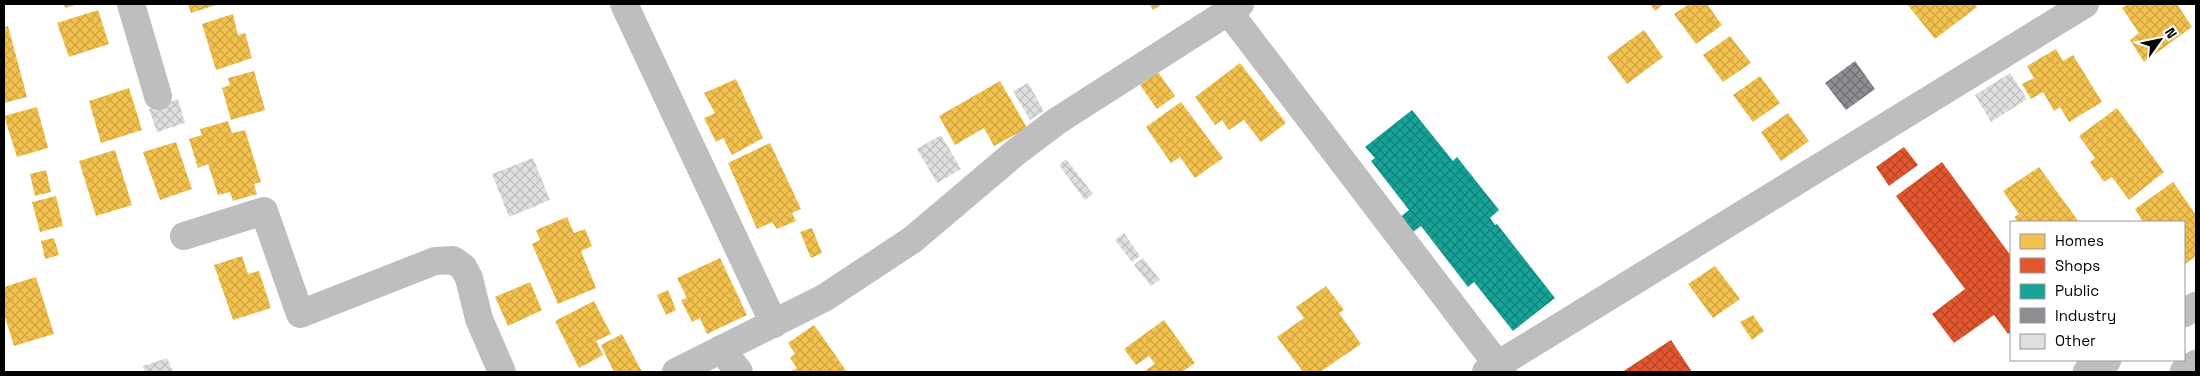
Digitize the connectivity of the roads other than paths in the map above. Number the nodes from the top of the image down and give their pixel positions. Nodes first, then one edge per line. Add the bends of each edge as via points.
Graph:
1 (131, 4) edge
2 (624, 4) edge
3 (2085, 4) edge
4 (1234, 8) edge
5 (158, 96) dead end
6 (184, 236) dead end
7 (2196, 306) edge
8 (2185, 312) edge
9 (774, 324) junction
10 (721, 349) junction
11 (2106, 361) edge
12 (2196, 364) edge
13 (1496, 370) edge
14 (502, 372) edge
15 (676, 372) edge
16 (739, 372) edge
17 (2087, 372) edge
18 (2184, 372) edge

1 - 5 main road
2 - 9 main road
3 - 13 main road
4 - 9 main road via 1057,121 912,240 824,298
4 - 13 main road
6 - 14 main road via 264,210 300,314 435,261 453,260 463,267 469,278 479,319
7 - 8 main road
9 - 10 main road
10 - 15 main road
10 - 16 main road
11 - 17 main road
12 - 18 main road

